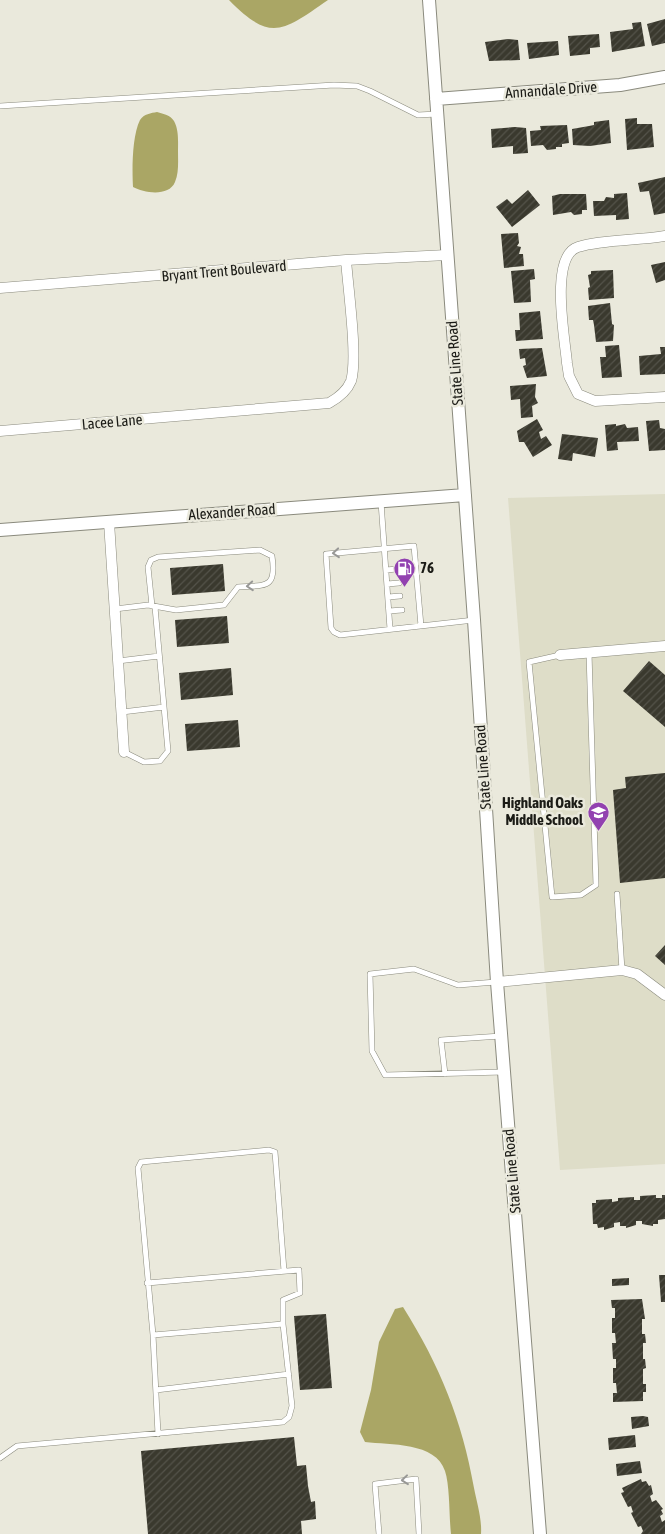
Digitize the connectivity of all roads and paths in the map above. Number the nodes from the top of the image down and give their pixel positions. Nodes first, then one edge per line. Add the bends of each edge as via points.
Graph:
1 (429, 0) edge
2 (665, 77) edge
3 (436, 99) junction
4 (0, 106) edge
5 (438, 114) junction
6 (665, 236) edge
7 (448, 255) junction
8 (346, 260) junction
9 (0, 288) edge
10 (665, 397) edge
11 (0, 431) edge
12 (465, 495) junction
13 (381, 501) junction
14 (108, 522) junction
15 (0, 530) edge
16 (384, 549) junction
17 (416, 567) junction
18 (410, 568) dead end
19 (397, 569) dead end
20 (386, 570) junction
21 (399, 583) dead end
22 (387, 584) junction
23 (400, 596) dead end
24 (388, 597) junction
25 (153, 606) junction
26 (114, 609) junction
27 (402, 610) dead end
28 (389, 611) junction
29 (474, 620) junction
30 (421, 626) junction
31 (390, 629) junction
32 (665, 646) edge
33 (589, 653) junction
34 (159, 656) junction
35 (560, 656) joint
36 (118, 661) junction
37 (164, 707) junction
38 (122, 712) junction
39 (124, 752) joint
40 (617, 894) dead end
41 (622, 970) junction
42 (497, 982) junction
43 (665, 995) edge
44 (501, 1036) junction
45 (504, 1072) junction
46 (446, 1074) junction
47 (284, 1271) junction
48 (147, 1283) junction
49 (283, 1324) junction
50 (153, 1335) junction
51 (289, 1374) junction
52 (156, 1390) junction
53 (158, 1434) junction
54 (0, 1458) edge
55 (380, 1534) edge
56 (418, 1534) edge
57 (540, 1534) edge

1 - 3 street, State Line Road
2 - 3 street, Annandale Drive via 611,86
3 - 5 street, State Line Road
4 - 5 lane via 334,84 357,86 418,115
5 - 7 street, State Line Road
6 - 10 street via 578,247 569,253 561,273 569,376 578,394 595,401
7 - 8 street, Bryant Trent Boulevard
7 - 12 street, State Line Road
8 - 9 street, Bryant Trent Boulevard
8 - 11 street, Lacee Lane via 354,366 349,386 329,403
12 - 13 street, Alexander Road
12 - 29 street, State Line Road
13 - 14 street, Alexander Road
13 - 16 lane
14 - 15 street, Alexander Road
14 - 26 street
16 - 17 lane via 414,546
16 - 20 lane
16 -> 31 lane via 326,554 331,628 340,634
17 - 18 lane
17 - 30 lane
19 - 20 lane
20 - 22 lane
21 - 22 lane
22 - 24 lane
23 - 24 lane
24 - 28 lane
25 -> 25 lane via 148,567 158,556 260,550 272,556 272,582 238,587 224,605 176,610
25 - 26 lane
25 - 34 lane
26 - 36 street
27 - 28 lane
28 - 31 lane
29 - 30 lane
29 - 42 street, State Line Road
30 - 31 lane
32 - 33 street
33 - 35 street
33 - 35 lane via 596,884 581,894 552,897 529,662
34 - 36 lane
34 - 37 lane
36 - 38 street
37 - 38 lane
37 - 39 lane via 166,756 160,761 144,762
38 - 39 street
40 - 41 lane
41 - 42 street
41 - 43 street via 637,974
42 - 44 street, State Line Road
42 - 46 lane via 458,985 414,969 370,974 372,1051 385,1075
44 - 45 street, State Line Road
44 - 46 lane via 441,1040
45 - 46 lane
45 - 57 street, State Line Road
47 - 48 lane
47 - 48 lane via 276,1156 269,1150 141,1162 138,1168
47 - 49 lane via 299,1270 300,1293 283,1300
48 - 50 lane
49 - 50 lane
49 - 51 lane
50 - 52 lane
51 - 52 lane
51 - 53 lane via 292,1406 283,1422
52 - 53 lane
53 - 54 lane via 17,1446
56 -> 55 lane via 416,1479 375,1484

